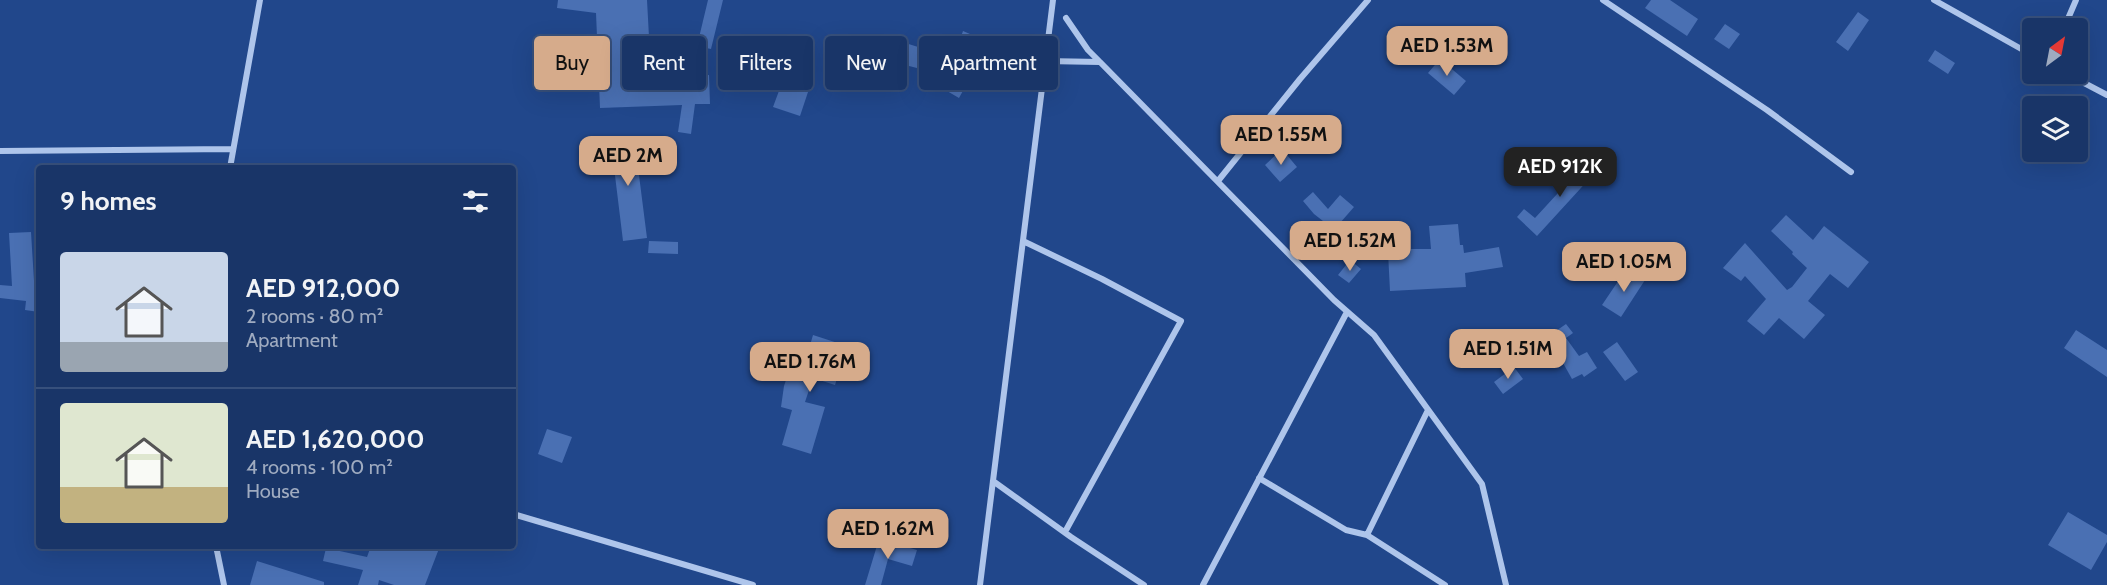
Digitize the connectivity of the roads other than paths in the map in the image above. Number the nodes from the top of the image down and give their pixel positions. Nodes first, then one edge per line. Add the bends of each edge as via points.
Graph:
1 (260, 0) edge
2 (1053, 0) edge
3 (1368, 0) edge
4 (1603, 0) edge
5 (1934, 0) edge
6 (2076, 0) edge
7 (1066, 18) dead end
8 (2068, 18) edge
9 (1048, 36) edge
10 (2022, 49) edge
11 (1058, 61) edge
12 (1100, 62) junction
13 (2086, 84) edge
14 (1041, 90) edge
15 (2107, 95) edge
16 (232, 149) junction
17 (0, 152) edge
18 (230, 165) edge
19 (1851, 172) dead end
20 (1218, 181) junction
21 (1023, 241) junction
22 (1347, 312) junction
23 (1428, 410) junction
24 (1259, 478) junction
25 (993, 481) junction
26 (516, 515) edge
27 (1065, 532) junction
28 (1366, 535) junction
29 (217, 549) edge
30 (224, 585) edge
31 (753, 585) edge
32 (980, 585) edge
33 (1144, 585) edge
34 (1203, 585) edge
35 (1445, 585) edge
36 (1506, 585) edge

1 - 16 street
2 - 9 street
3 - 20 street
4 - 19 street via 1767,110
5 - 10 street
6 - 8 street
7 - 12 street
11 - 12 street
12 - 20 street
13 - 15 street
14 - 21 street
16 - 17 street
16 - 18 street
20 - 22 street
21 - 25 street
21 - 27 street via 1180,321
22 - 23 street via 1374,335
22 - 24 street
23 - 28 street
23 - 36 street via 1482,484
24 - 28 street via 1346,530
24 - 34 street
25 - 27 street
25 - 32 street
26 - 31 street
27 - 33 street
28 - 35 street
29 - 30 street

